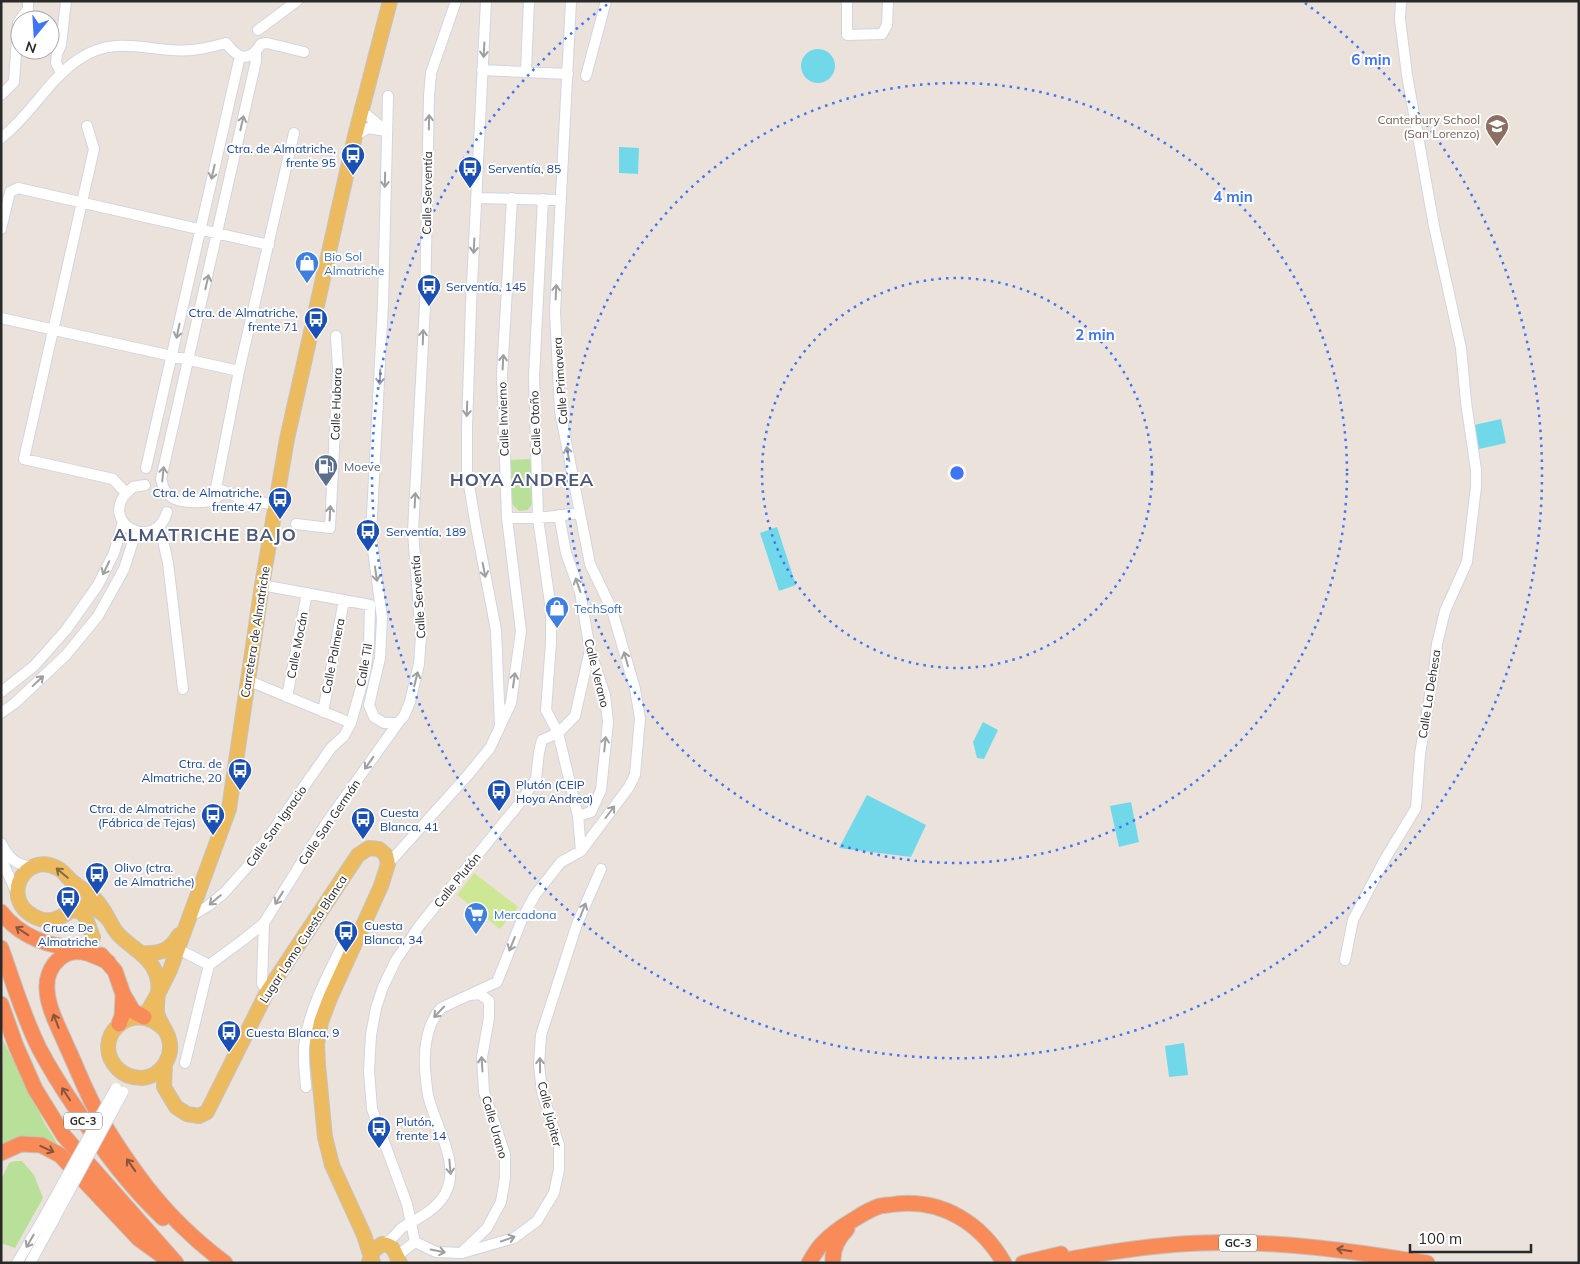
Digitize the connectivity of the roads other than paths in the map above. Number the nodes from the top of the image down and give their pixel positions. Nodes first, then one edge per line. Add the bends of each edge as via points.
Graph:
1 (66, 1) edge
2 (297, 1) edge
3 (390, 1) edge
4 (456, 1) edge
5 (486, 1) edge
6 (529, 1) edge
7 (572, 1) edge
8 (606, 1) edge
9 (847, 1) edge
10 (888, 1) edge
11 (1401, 1) edge
12 (258, 30) dead end
13 (256, 52) junction
14 (304, 52) dead end
15 (240, 56) junction
16 (15, 60) edge
17 (482, 70) junction
18 (526, 71) junction
19 (61, 73) junction
20 (568, 74) junction
21 (586, 76) dead end
22 (1, 95) edge
23 (388, 96) dead end
24 (361, 110) junction
25 (87, 126) dead end
26 (386, 131) junction
27 (294, 133) dead end
28 (355, 136) junction
29 (1, 138) edge
30 (476, 198) junction
31 (512, 198) junction
32 (543, 199) junction
33 (561, 200) junction
34 (81, 203) junction
35 (201, 228) junction
36 (1, 229) edge
37 (218, 232) junction
38 (268, 245) junction
39 (1, 318) edge
40 (53, 330) junction
41 (336, 336) dead end
42 (172, 356) junction
43 (189, 360) junction
44 (240, 371) junction
45 (146, 468) dead end
46 (145, 485) dead end
47 (223, 491) junction
48 (126, 493) junction
49 (276, 505) junction
50 (167, 512) dead end
51 (580, 513) junction
52 (559, 515) junction
53 (507, 518) junction
54 (538, 518) junction
55 (123, 522) junction
56 (296, 524) dead end
57 (160, 526) junction
58 (136, 532) junction
59 (262, 585) junction
60 (307, 593) junction
61 (344, 600) junction
62 (590, 650) junction
63 (248, 680) junction
64 (183, 689) dead end
65 (1, 692) edge
66 (287, 697) junction
67 (323, 712) junction
68 (1, 713) edge
69 (351, 723) junction
70 (398, 723) junction
71 (500, 726) junction
72 (558, 733) junction
73 (578, 816) junction
74 (1, 843) edge
75 (581, 852) junction
76 (1, 858) edge
77 (388, 864) junction
78 (32, 866) junction
79 (601, 869) dead end
80 (16, 892) junction
81 (74, 908) junction
82 (1, 912) edge
83 (108, 919) junction
84 (187, 921) junction
85 (264, 923) junction
86 (356, 941) junction
87 (1, 948) edge
88 (82, 948) junction
89 (178, 949) junction
90 (140, 953) junction
91 (1345, 960) dead end
92 (108, 962) junction
93 (209, 965) junction
94 (160, 992) junction
95 (267, 992) junction
96 (123, 994) junction
97 (468, 996) junction
98 (1, 1004) edge
99 (144, 1017) junction
100 (119, 1024) junction
101 (165, 1030) junction
102 (185, 1063) dead end
103 (115, 1065) junction
104 (165, 1065) junction
105 (137, 1078) junction
106 (164, 1087) junction
107 (306, 1087) dead end
108 (119, 1090) junction
109 (1, 1153) edge
110 (353, 1212) junction
111 (868, 1212) junction
112 (47, 1221) junction
113 (410, 1224) junction
114 (415, 1242) junction
115 (382, 1244) junction
116 (1164, 1245) junction
117 (462, 1253) junction
118 (371, 1261) edge
119 (398, 1261) edge
120 (17, 1263) edge
121 (30, 1263) edge
122 (174, 1263) edge
123 (212, 1263) edge
124 (225, 1263) edge
125 (809, 1263) edge
126 (833, 1263) edge
127 (1004, 1263) edge
128 (1023, 1263) edge
129 (1050, 1263) edge
130 (1427, 1263) edge

1 - 19 street via 56,63
2 - 12 street
3 - 24 main road, Carretera de Almatriche
70 -> 4 street, Calle Serventía via 410,702 419,664 421,636 414,532 425,305 431,74
5 -> 17 street
6 - 18 street
7 - 20 street, Calle Primavera
8 - 21 street
9 - 10 street via 847,35 882,34 887,25
11 - 91 street, Calle La Dehesa via 1407,75 1434,226 1461,348 1476,487 1467,562 1445,611 1437,644 1420,754 1416,808 1353,920
13 - 14 street via 261,44 267,43
13 - 15 street via 249,57
37 -> 13 street
15 - 19 street via 226,43 192,50 133,45 104,47
15 -> 35 street
16 - 22 street via 14,82
17 - 18 street
17 - 30 street
18 - 20 street
19 - 29 street via 25,116
20 - 33 street, Calle Primavera
23 - 26 street
24 - 26 street
24 - 28 main road, Carretera de Almatriche
25 - 34 street via 94,150
26 - 28 street via 368,128
26 -> 70 street via 383,304 371,534 382,618 380,658 369,705 374,717 384,723
27 - 38 street
28 - 49 main road, Carretera de Almatriche via 286,439
30 - 31 street
30 -> 71 street via 467,473 496,630
31 - 32 street
53 -> 31 street, Calle Invierno via 502,376
32 - 33 street
32 - 54 street, Calle Otoño via 534,376
51 -> 33 street, Calle Primavera via 560,411 557,372 555,312
34 - 35 street
34 - 36 street via 18,188 10,192
34 - 40 street
35 - 37 street
35 -> 42 street
37 - 38 street
43 -> 37 street
38 - 44 street
39 - 40 street
40 - 42 street
40 - 48 street via 24,459 113,479
56 -> 41 street, Calle Hubara via 330,528 338,369
42 - 43 street
42 - 45 street
43 - 44 street
47 -> 43 street via 215,500 202,502 171,498 163,489 164,463
44 - 47 street via 216,488
46 - 48 street via 133,487
47 - 49 street via 243,499
48 - 55 street via 120,506
49 - 59 main road, Carretera de Almatriche
50 - 57 street
51 - 52 street
75 -> 51 street, Calle Primavera via 635,776 640,718 612,610 590,564
52 - 54 street
62 -> 52 street, Calle Verano via 580,592 566,553
53 - 54 street
71 -> 53 street, Calle Invierno via 511,703 521,631
54 - 72 street, Calle Otoño via 551,610 546,710
55 - 58 street
55 -> 65 street via 114,553 98,585 66,630 34,666
57 - 58 street via 145,533
57 - 64 street via 168,563
68 -> 58 street via 15,704 66,655 98,616 124,569
59 - 60 street
59 - 63 main road, Carretera de Almatriche
60 - 61 street
60 - 66 street, Calle Mocán
61 - 67 street, Calle Palmera
61 - 69 street, Calle Til via 370,605 365,673
62 - 72 street via 575,716
73 -> 62 street, Calle Verano via 591,812 601,790 608,722 605,695
63 - 66 street
63 - 84 main road, Carretera de Almatriche via 229,809
66 - 67 street
67 - 69 street
69 -> 84 street, Calle San Ignacio via 248,866 224,893
70 -> 85 street, Calle San Germán via 325,825
71 - 77 street via 490,748
72 - 73 street, Calle Otoño
72 - 113 street, Calle Plutón via 542,740 536,779 519,804 420,925 396,960 376,1008 369,1071 372,1109 407,1204
73 - 75 street
74 - 78 street via 14,861
75 -> 97 street via 561,862 535,895 497,982
76 - 80 street
77 - 86 main road
77 - 95 main road, Lugar Lomo Cuesta Blanca via 386,855 379,849 369,848 358,855
78 - 80 main road via 24,874
83 -> 78 main road via 93,896 58,868
117 -> 79 street, Calle Júpiter via 514,1238 537,1220 554,1193 559,1169 559,1144 542,1092 539,1065 542,1035 577,924
80 - 81 main road via 25,910 44,920 55,919
81 - 83 main road via 96,908
81 - 88 main road via 84,914 93,937 92,942
88 -> 82 highway via 65,948 37,940 20,931
83 - 90 main road via 127,943
84 - 89 main road, Carretera de Almatriche
84 - 90 main road via 174,945 161,952
85 - 93 street, Calle San Germán
85 - 95 street, Calle San Germán via 262,983
86 - 107 street via 342,946 310,1016 304,1042
86 - 110 main road via 321,1022 318,1044 325,1137 332,1165
123 -> 87 highway, GC-3 via 146,1202 90,1131 39,1047
88 - 92 highway via 92,950
89 - 93 street
89 - 94 main road, Carretera de Almatriche
90 - 94 main road via 158,975
92 - 96 highway via 115,971
124 -> 92 highway via 178,1221 146,1186 96,1110 60,1031 47,992 47,979 52,967 67,953 78,951
93 - 102 street
94 - 99 main road
94 - 101 main road via 157,1014
95 - 106 main road, Lugar Lomo Cuesta Blanca via 207,1112 199,1116 187,1114 176,1106
96 - 99 highway via 133,1011
96 - 100 highway
97 -> 113 street via 441,1008 428,1031 424,1059 428,1098 450,1162 451,1182 444,1196
117 -> 97 street, Calle Urano via 487,1228 501,1202 505,1178 505,1154 484,1092 482,1057 489,1001 480,994
98 - 122 highway, GC-3 via 36,1089 64,1136
99 - 100 main road via 134,1017
99 - 101 main road
100 - 103 main road via 109,1043 109,1054
101 - 104 main road via 170,1049
103 - 105 main road via 120,1071
103 - 108 street
104 - 105 main road via 148,1077
104 - 106 main road
105 - 106 main road
105 - 108 street
108 - 112 street, bridge
109 -> 122 highway via 21,1144 41,1145 60,1155 138,1239
110 - 115 main road
110 - 118 main road
111 - 125 highway via 833,1233
111 - 126 highway via 840,1236
111 - 127 highway via 881,1206 908,1203 932,1206 955,1214 989,1241
112 -> 120 street
112 - 121 street
113 - 114 street, Calle Plutón
113 - 115 street
114 -> 117 street, Calle Júpiter via 436,1252
114 - 119 street via 402,1251
115 - 118 main road via 374,1250
115 - 119 main road via 391,1246
116 - 128 highway via 1091,1247
116 - 129 highway, GC-3
130 -> 116 highway, GC-3 via 1332,1248 1265,1243

